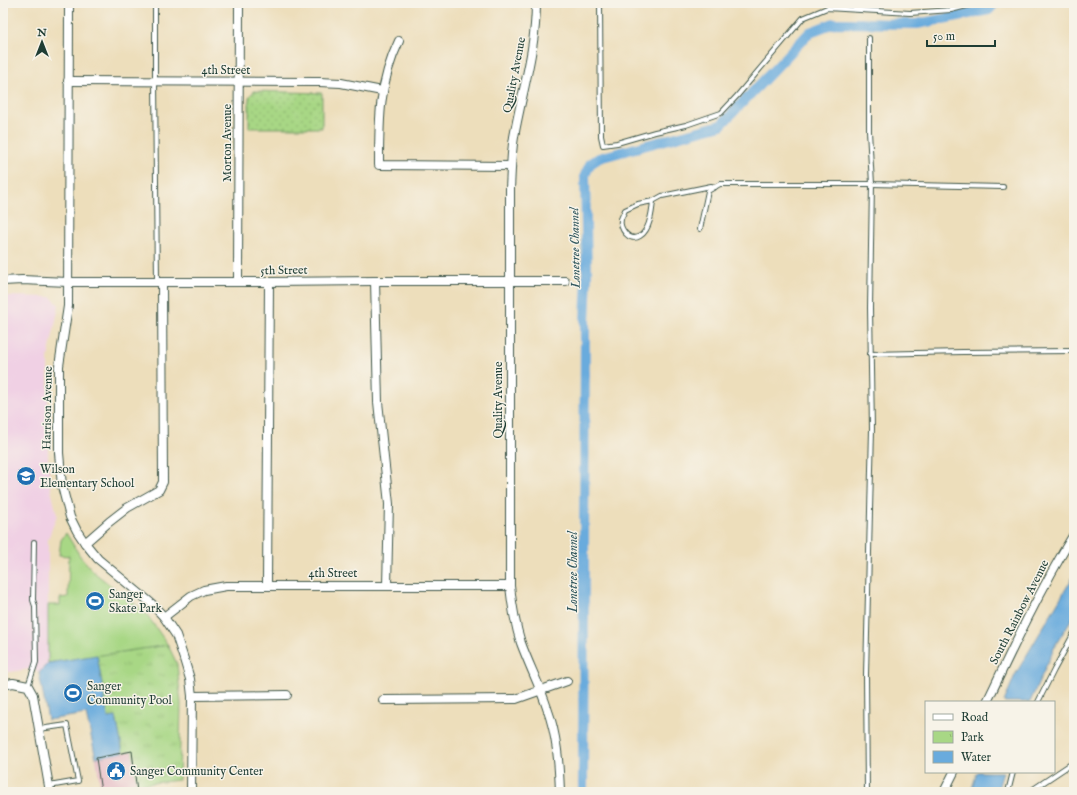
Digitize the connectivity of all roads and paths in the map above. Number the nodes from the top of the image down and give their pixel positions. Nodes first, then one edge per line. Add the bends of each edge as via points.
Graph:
1 (69, 3) edge
2 (155, 3) edge
3 (239, 3) edge
4 (536, 3) edge
5 (600, 3) edge
6 (978, 3) edge
7 (869, 38) dead end
8 (399, 40) dead end
9 (68, 81) junction
10 (154, 81) junction
11 (239, 82) junction
12 (382, 91) junction
13 (511, 166) junction
14 (872, 184) junction
15 (1003, 186) dead end
16 (715, 187) junction
17 (653, 201) junction
18 (700, 229) dead end
19 (375, 280) junction
20 (3, 281) edge
21 (510, 281) junction
22 (566, 281) dead end
23 (68, 282) junction
24 (160, 282) junction
25 (238, 282) junction
26 (269, 282) junction
27 (1074, 351) edge
28 (870, 354) junction
29 (1074, 534) edge
30 (34, 542) dead end
31 (85, 544) junction
32 (387, 585) junction
33 (267, 586) junction
34 (510, 586) junction
35 (164, 617) junction
36 (1074, 633) edge
37 (567, 681) dead end
38 (3, 685) edge
39 (28, 686) junction
40 (540, 691) junction
41 (287, 695) dead end
42 (192, 696) junction
43 (383, 700) dead end
44 (987, 701) edge
45 (1038, 701) edge
46 (39, 729) junction
47 (1074, 762) edge
48 (954, 773) edge
49 (1013, 773) edge
50 (49, 789) edge
51 (191, 792) edge
52 (560, 792) edge
53 (867, 792) edge
54 (944, 792) edge
55 (1008, 792) edge
56 (1029, 792) edge

1 - 9 street, Harrison Avenue
2 - 10 lane
3 - 11 street, Morton Avenue
4 - 13 street, Quality Avenue via 533,46 514,138
5 - 6 lane via 603,144 617,144 721,113 803,18 827,8 910,13 951,10
7 - 14 lane
8 - 12 street via 389,63
9 - 10 street, 4th Street
9 - 23 street, Harrison Avenue
10 - 11 street, 4th Street
10 - 24 lane
11 - 12 street, 4th Street via 341,83
11 - 25 street, Morton Avenue
12 - 13 street via 379,165
13 - 21 street, Quality Avenue
14 - 15 lane
14 - 16 lane via 720,184
14 - 28 lane
16 - 17 lane via 662,196
16 - 18 lane via 708,191
17 - 17 lane via 625,210 620,220 626,235 639,237 645,230
19 - 21 street, 5th Street
19 - 26 street, 5th Street
19 - 32 street via 378,402 389,504
20 - 23 street, 5th Street
21 - 22 street, 5th Street
21 - 34 street, Quality Avenue
23 - 24 street, 5th Street
23 - 31 street, Harrison Avenue via 68,306 60,366 60,470 65,502
24 - 25 street, 5th Street
24 - 31 street via 163,482 159,490 127,508
25 - 26 street, 5th Street
26 - 33 street
27 - 28 lane
28 - 53 lane via 872,429 866,675
29 - 44 street, South Rainbow Avenue via 1045,585
30 - 39 lane via 36,662
31 - 35 street, Harrison Avenue via 98,559 152,603
32 - 33 street, 4th Street
32 - 34 street, 4th Street
33 - 35 street, 4th Street via 226,586 204,590 191,596
34 - 40 street, Quality Avenue via 521,643
35 - 42 street, Harrison Avenue via 176,635 190,680
36 - 45 lane
37 - 40 street
38 - 39 street via 13,683
39 - 46 street via 33,695
40 - 43 street via 506,700
40 - 52 street, Quality Avenue via 557,747
41 - 42 street
42 - 51 street, Harrison Avenue
46 - 50 street
46 - 50 lane via 67,725 78,781
47 - 56 lane
48 - 54 street
49 - 55 lane

